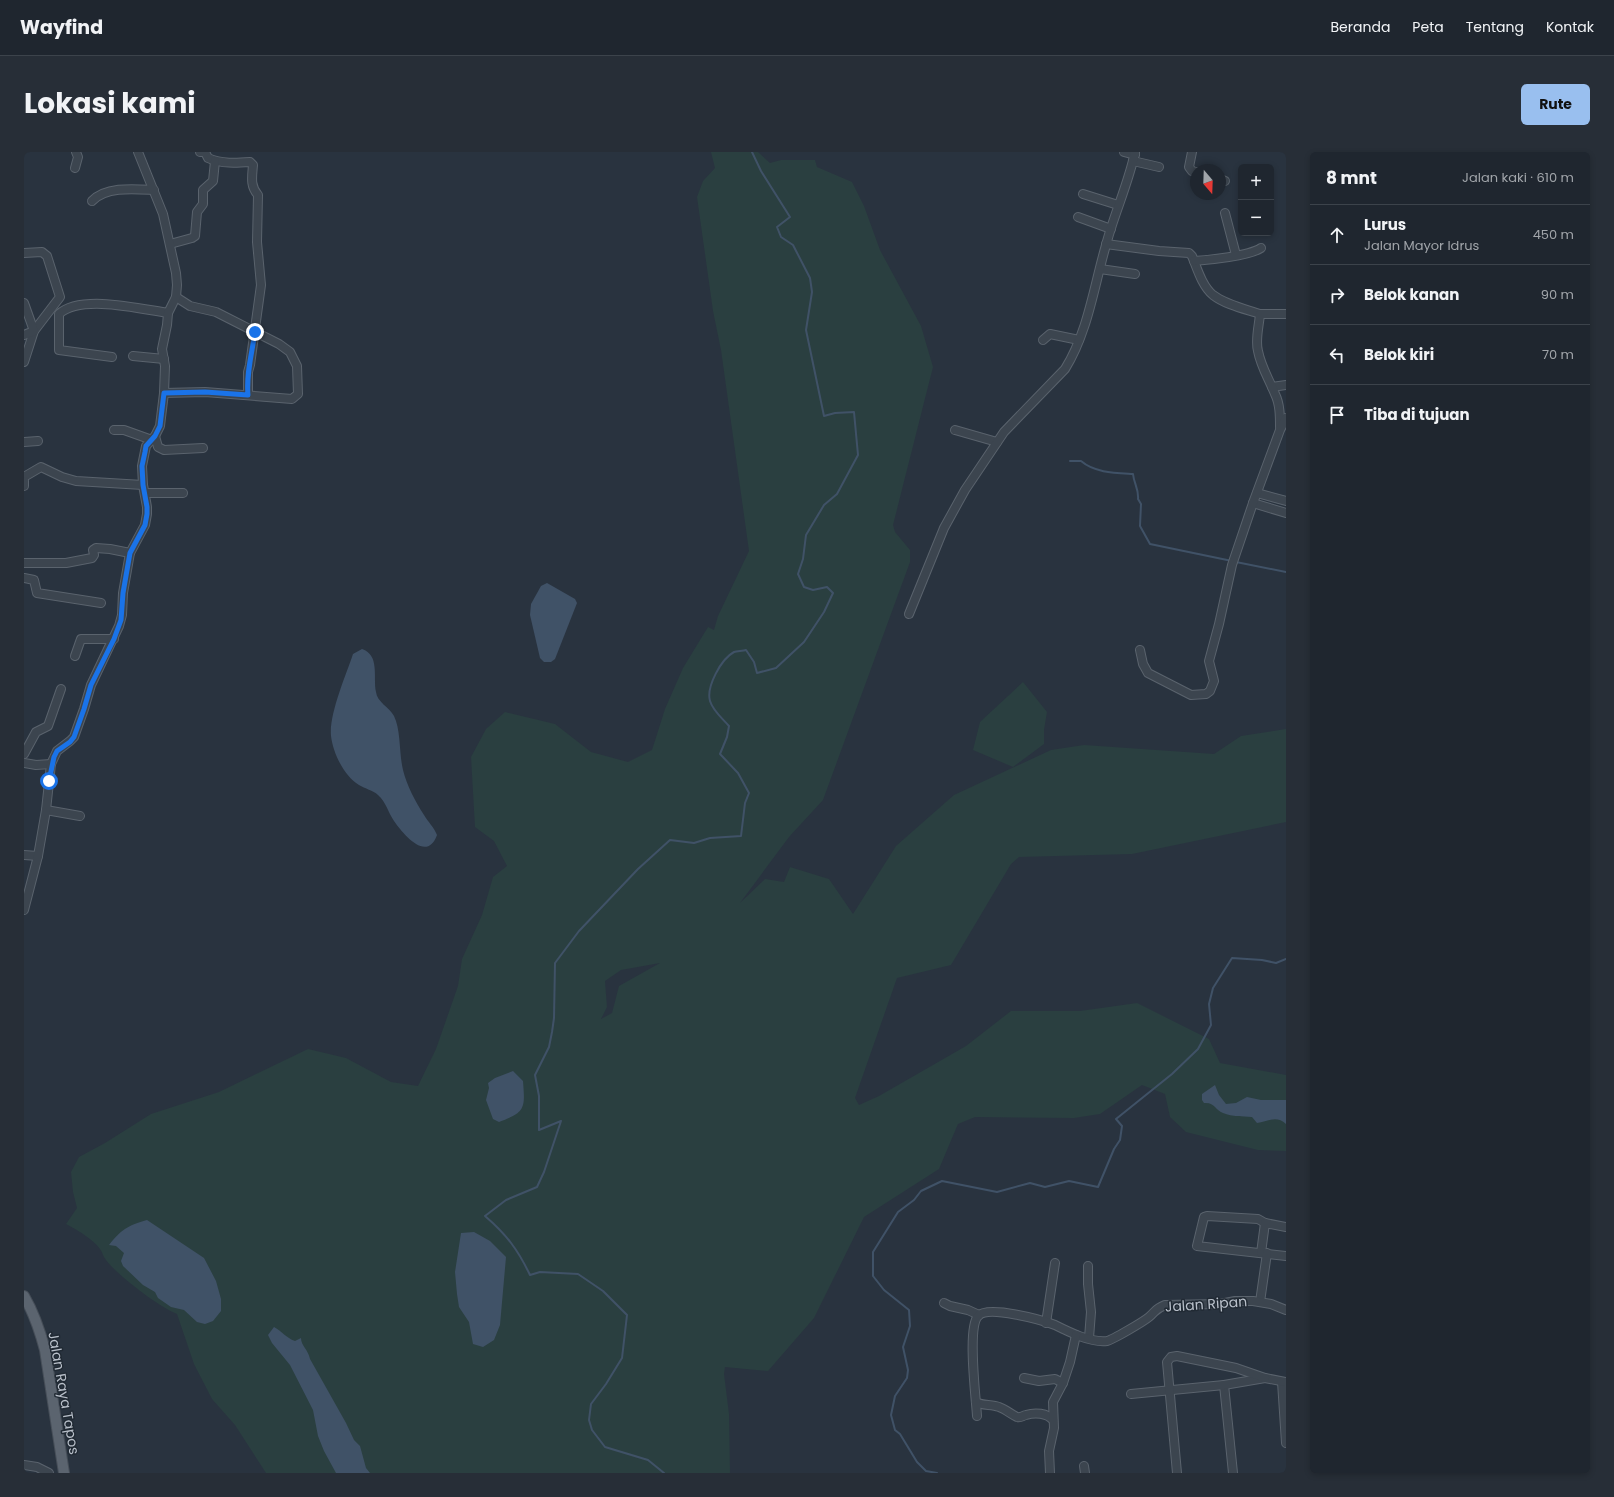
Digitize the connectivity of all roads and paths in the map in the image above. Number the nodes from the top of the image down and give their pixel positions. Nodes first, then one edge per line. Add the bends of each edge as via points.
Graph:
1 (76, 152) edge
2 (138, 152) edge
3 (200, 152) edge
4 (1124, 152) edge
5 (1192, 152) edge
6 (1134, 156) edge
7 (215, 162) junction
8 (1159, 167) dead end
9 (75, 168) dead end
10 (1190, 169) edge
11 (154, 190) junction
12 (1083, 194) dead end
13 (92, 200) dead end
14 (1118, 205) junction
15 (1225, 213) dead end
16 (1078, 217) dead end
17 (1111, 229) junction
18 (170, 244) junction
19 (1106, 244) junction
20 (1261, 248) dead end
21 (24, 253) edge
22 (1236, 255) junction
23 (1194, 261) junction
24 (1100, 269) junction
25 (1135, 274) dead end
26 (176, 297) junction
27 (24, 303) edge
28 (168, 313) junction
29 (1260, 314) junction
30 (1286, 314) edge
31 (34, 331) junction
32 (255, 332) junction
33 (24, 335) edge
34 (1043, 340) dead end
35 (1079, 340) junction
36 (133, 356) dead end
37 (112, 357) dead end
38 (164, 359) junction
39 (24, 362) edge
40 (1286, 385) edge
41 (1272, 387) junction
42 (164, 393) junction
43 (248, 395) junction
44 (1286, 418) edge
45 (114, 430) dead end
46 (955, 430) dead end
47 (1280, 430) junction
48 (154, 438) junction
49 (38, 441) dead end
50 (24, 442) edge
51 (997, 442) junction
52 (203, 448) dead end
53 (24, 476) edge
54 (24, 486) edge
55 (144, 489) junction
56 (183, 493) dead end
57 (1257, 493) junction
58 (1286, 501) edge
59 (1253, 503) junction
60 (1286, 513) edge
61 (130, 553) junction
62 (24, 563) edge
63 (24, 578) edge
64 (101, 603) dead end
65 (909, 614) dead end
66 (114, 639) junction
67 (1140, 650) dead end
68 (75, 656) dead end
69 (61, 688) dead end
70 (24, 754) edge
71 (24, 763) edge
72 (51, 764) junction
73 (46, 810) junction
74 (80, 816) dead end
75 (24, 855) edge
76 (38, 856) junction
77 (24, 910) edge
78 (1265, 1223) junction
79 (1286, 1227) edge
80 (1264, 1253) junction
81 (1286, 1256) edge
82 (1055, 1263) dead end
83 (1088, 1266) dead end
84 (24, 1296) edge
85 (1260, 1302) junction
86 (944, 1303) dead end
87 (1286, 1310) edge
88 (977, 1318) junction
89 (1046, 1323) junction
90 (1076, 1335) junction
91 (1089, 1338) junction
92 (1024, 1378) dead end
93 (1265, 1378) junction
94 (1284, 1382) edge
95 (1063, 1383) junction
96 (1224, 1385) junction
97 (1169, 1392) junction
98 (1131, 1394) dead end
99 (976, 1402) junction
100 (978, 1416) dead end
101 (1053, 1420) junction
102 (1286, 1442) edge
103 (24, 1465) edge
104 (48, 1473) edge
105 (64, 1473) edge
106 (1050, 1473) edge
107 (1177, 1473) edge
108 (1233, 1473) edge

1 - 9 street via 78,158
2 - 11 street
3 - 7 street via 205,152 208,158
4 - 6 street
5 - 10 street
6 - 8 street
6 - 14 street
7 - 18 street via 213,181 203,190 203,204 197,212 196,236
7 - 32 street via 250,162 253,165 251,182 258,195 261,285
11 - 13 street via 116,190
11 - 18 street
12 - 14 street
14 - 17 street
15 - 22 street
16 - 17 street
17 - 19 street
18 - 26 street via 176,272
19 - 23 street via 1189,253
19 - 24 street
20 - 22 street
21 - 31 street via 42,252 47,256 60,297
22 - 23 street
23 - 29 street via 1212,294
24 - 25 street
24 - 35 street
26 - 28 street
26 - 32 street via 190,306 216,312
27 - 31 street
28 - 37 street via 121,305 79,304 59,314 59,350
28 - 38 street via 162,349
29 - 30 street
29 - 41 street via 1258,350 1264,372
31 - 33 street
31 - 39 street
32 - 43 street via 248,372
32 - 43 street via 290,352 297,366 298,394 292,399
34 - 35 street via 1050,334
35 - 51 street via 1065,369
36 - 38 street
38 - 42 street
40 - 41 street
41 - 47 street via 1279,411
42 - 43 street
42 - 48 street via 160,426
44 - 47 street
45 - 48 street
46 - 51 street
47 - 57 street
48 - 52 street via 158,446 164,450
48 - 55 street via 146,446 142,466
49 - 50 street
51 - 65 street via 951,514
53 - 54 street
53 - 55 street via 41,467 76,481
55 - 56 street
55 - 61 street via 147,507 145,525
57 - 58 street
57 - 59 street
59 - 60 street
59 - 67 street via 1233,562 1209,661 1214,681 1210,691 1206,694 1191,695 1148,673
61 - 62 street via 96,548 93,550 92,558 66,563
61 - 66 street via 122,615
63 - 64 street via 34,580 37,593
66 - 68 street via 80,638
66 - 72 street via 91,685 74,737 57,751
69 - 70 street via 48,726 36,732
71 - 72 street
72 - 73 street
73 - 74 street
73 - 76 street
75 - 76 street
76 - 77 street
78 - 79 street
78 - 80 street
78 - 80 street via 1258,1219 1204,1217 1198,1246
80 - 81 street
80 - 85 street
82 - 89 street
83 - 91 street via 1091,1312
84 - 105 main road, Jalan Raya Tapos via 35,1317 45,1350
85 - 87 street, Jalan Ripan
85 - 91 street, Jalan Ripan via 1165,1305 1116,1338 1101,1342
86 - 88 street via 968,1310
88 - 89 street, Jalan Ripan via 992,1312
88 - 99 street via 974,1327 973,1361
89 - 90 street, Jalan Ripan
90 - 91 street, Jalan Ripan
90 - 95 street
92 - 95 street
93 - 94 street
93 - 96 street
93 - 97 street via 1236,1368 1176,1356 1170,1357 1167,1362
94 - 102 street
95 - 101 street via 1055,1397
96 - 97 street
96 - 108 street
97 - 98 street
97 - 107 street
99 - 100 street
99 - 101 street via 1002,1407 1017,1418 1026,1414 1046,1414
101 - 106 street via 1054,1428 1049,1451
103 - 104 street via 37,1467

